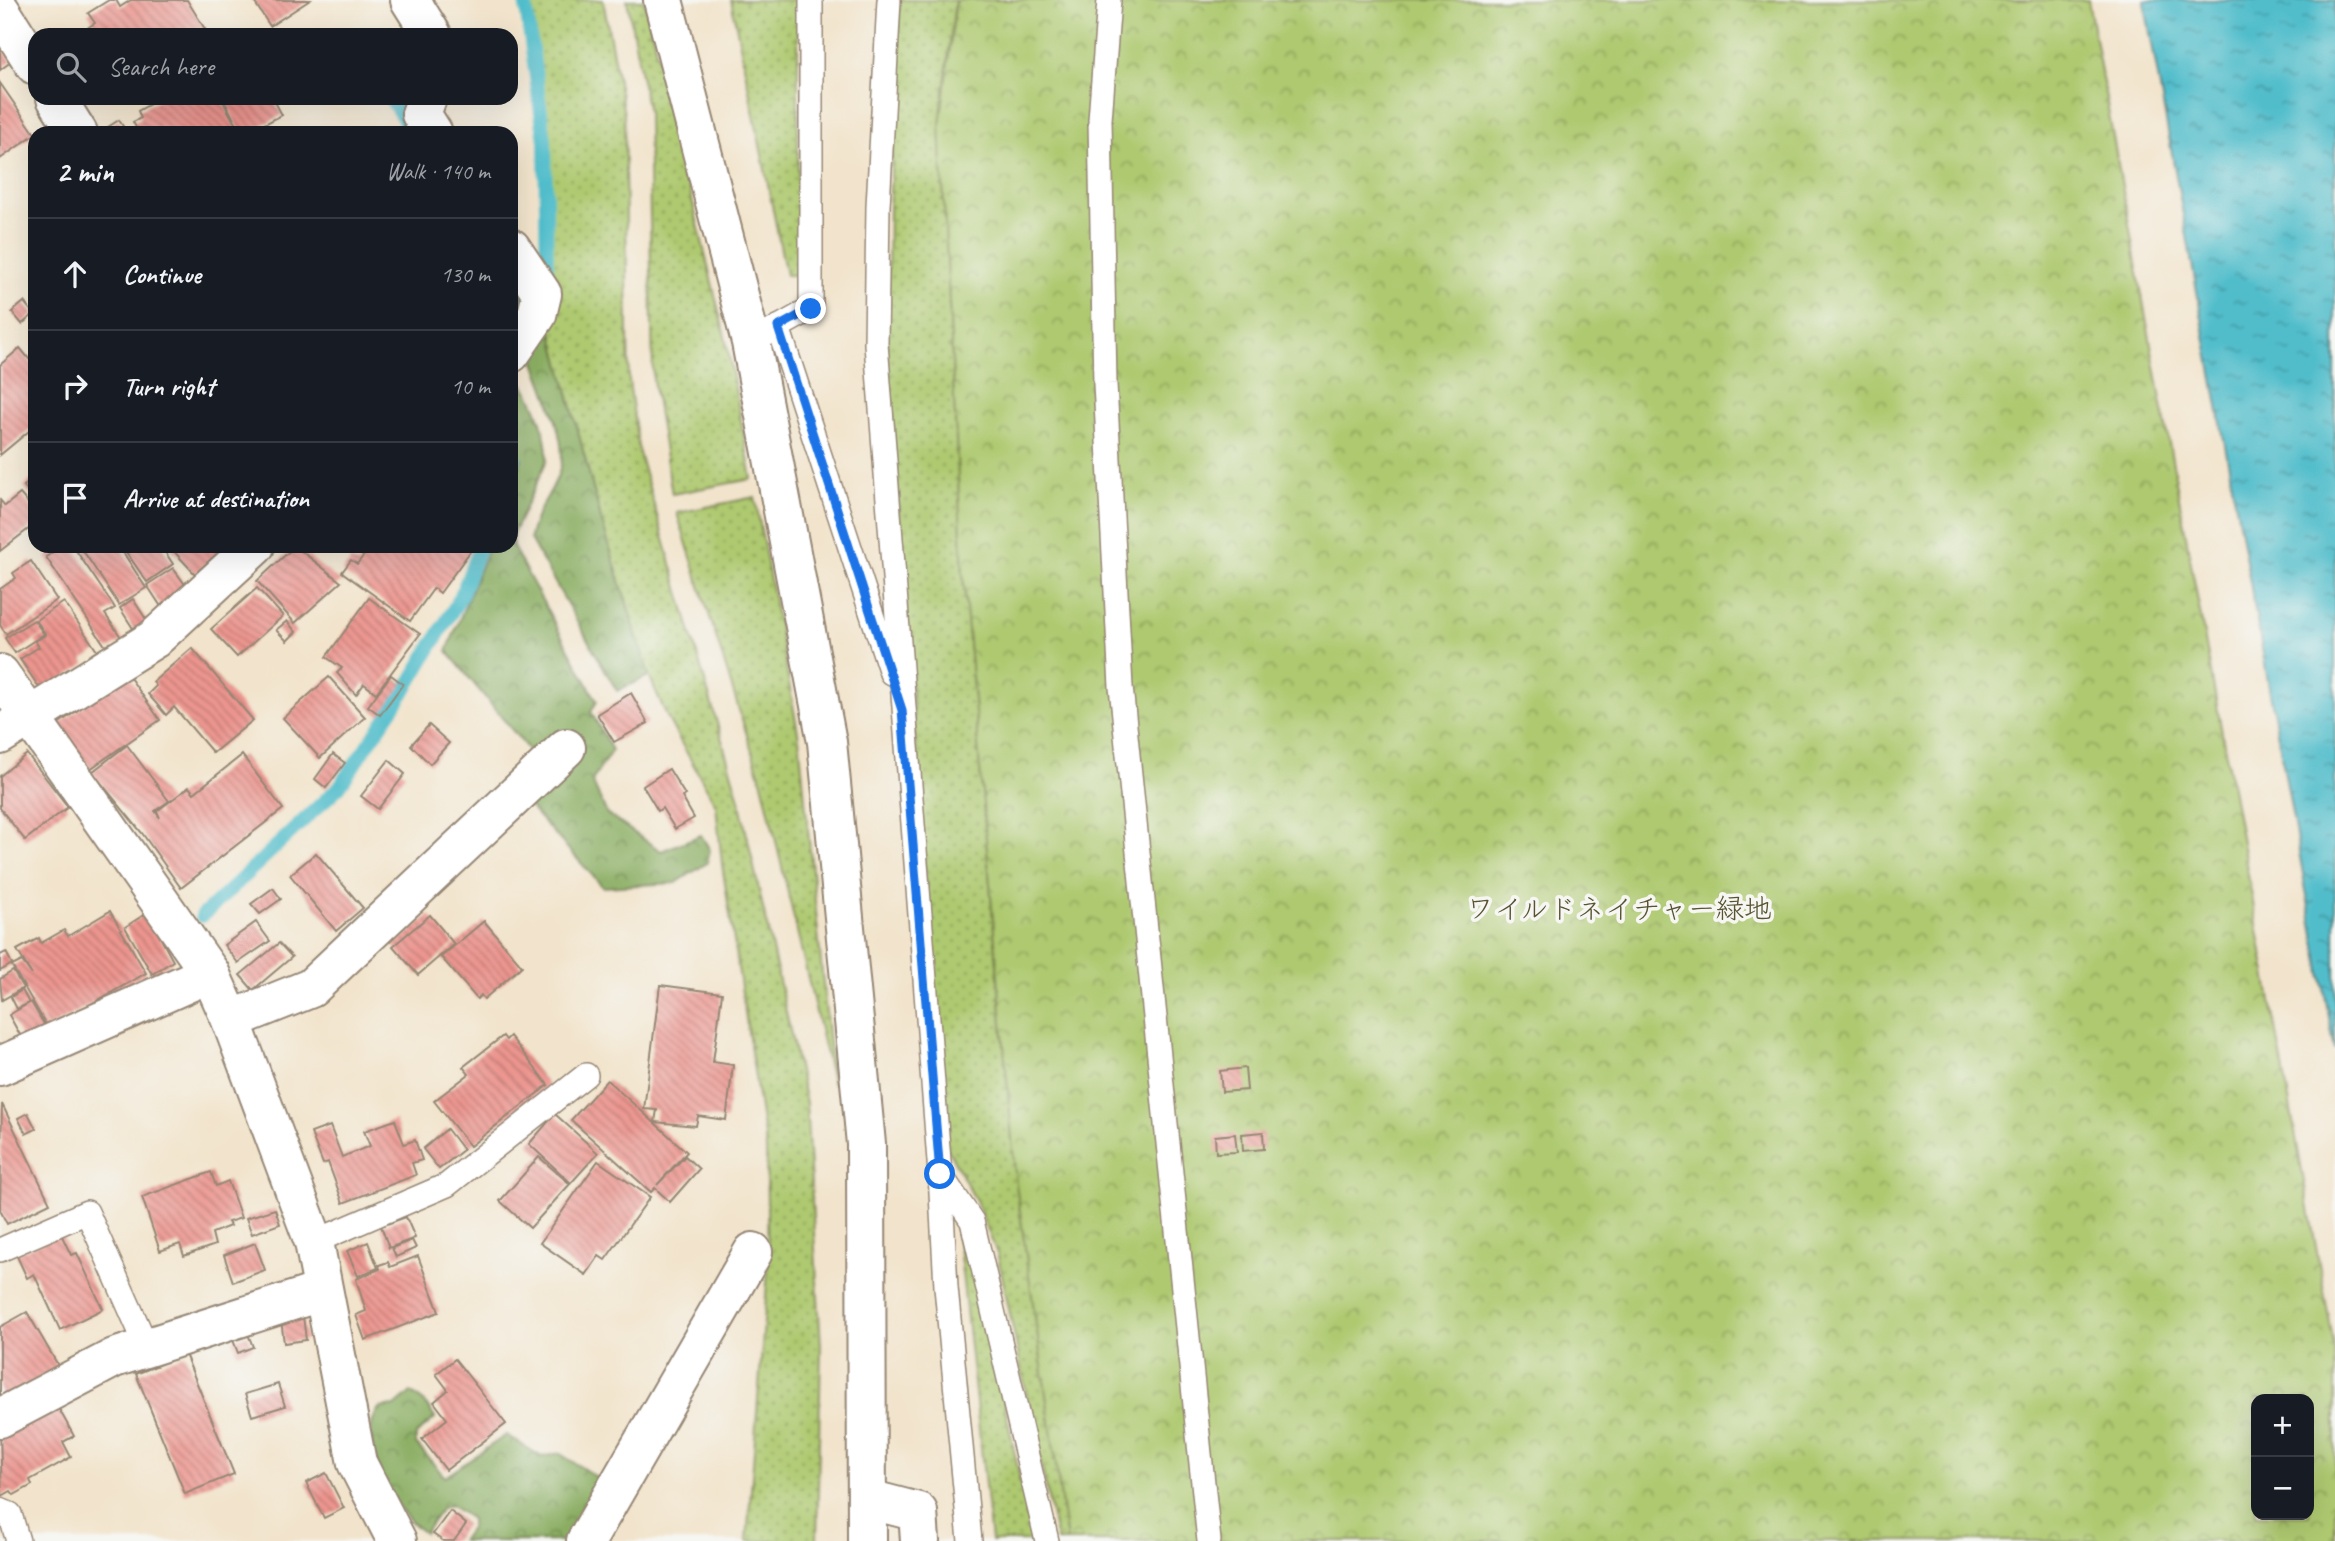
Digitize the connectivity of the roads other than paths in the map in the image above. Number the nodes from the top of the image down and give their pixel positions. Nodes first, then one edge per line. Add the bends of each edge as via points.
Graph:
1 (410, 0) edge
2 (663, 0) edge
3 (811, 0) edge
4 (889, 0) edge
5 (1109, 0) edge
6 (0, 10) edge
7 (428, 28) edge
8 (28, 54) edge
9 (60, 105) edge
10 (424, 105) edge
11 (74, 126) edge
12 (429, 126) edge
13 (518, 258) edge
14 (764, 334) junction
15 (518, 343) edge
16 (247, 553) edge
17 (0, 674) edge
18 (902, 710) junction
19 (15, 726) edge
20 (566, 748) dead end
21 (210, 973) junction
22 (232, 1020) junction
23 (0, 1066) edge
24 (586, 1075) dead end
25 (940, 1174) junction
26 (314, 1242) junction
27 (0, 1250) edge
28 (753, 1252) dead end
29 (323, 1291) junction
30 (147, 1347) junction
31 (0, 1418) edge
32 (868, 1499) junction
33 (0, 1510) edge
34 (18, 1541) edge
35 (397, 1541) edge
36 (586, 1541) edge
37 (867, 1541) edge
38 (920, 1541) edge
39 (970, 1541) edge
40 (1047, 1541) edge
41 (1209, 1541) edge

1 - 7 street
2 - 14 street
3 - 14 lane via 811,309
4 - 18 lane via 876,344
5 - 41 lane via 1100,134 1105,384 1121,687
6 - 8 street
9 - 11 street
10 - 12 street via 421,114
13 - 15 street via 542,294 537,315
14 - 18 lane
14 - 32 street via 827,742 866,1144
16 - 19 street via 153,639
17 - 19 street
18 - 25 lane
19 - 21 street
20 - 22 street via 311,988
21 - 22 street
21 - 23 street
22 - 26 street
24 - 26 lane via 447,1185
25 - 39 lane
25 - 40 lane via 972,1221
26 - 29 street
27 - 30 lane via 87,1212
28 - 36 street
29 - 30 street
29 - 35 street via 357,1463
30 - 31 street via 114,1358
32 - 37 street
32 - 38 street via 918,1512
33 - 34 lane via 10,1514

